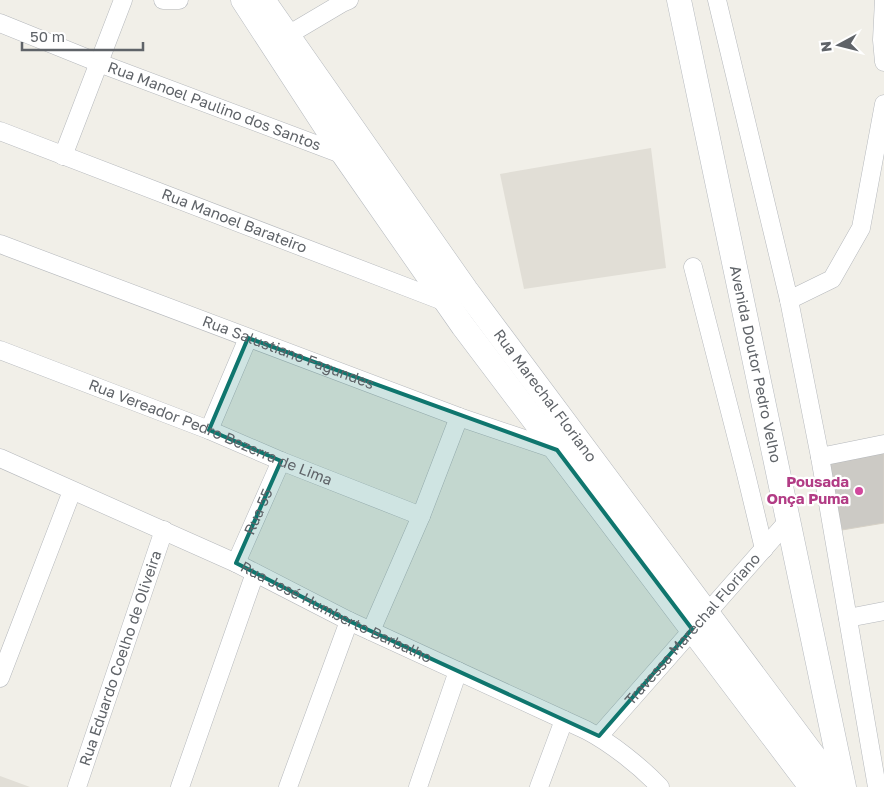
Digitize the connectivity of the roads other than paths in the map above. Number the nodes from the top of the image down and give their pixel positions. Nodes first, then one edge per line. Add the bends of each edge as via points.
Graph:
1 (124, 0) edge
2 (163, 0) edge
3 (179, 0) edge
4 (243, 0) edge
5 (263, 0) edge
6 (349, 0) edge
7 (679, 0) edge
8 (717, 0) edge
9 (884, 0) edge
10 (0, 23) edge
11 (288, 36) junction
12 (884, 62) edge
13 (99, 63) junction
14 (884, 104) edge
15 (0, 131) edge
16 (344, 155) junction
17 (63, 156) junction
18 (368, 169) junction
19 (0, 244) edge
20 (694, 267) dead end
21 (457, 297) junction
22 (789, 300) junction
23 (248, 338) junction
24 (0, 350) edge
25 (459, 417) junction
26 (209, 430) junction
27 (565, 443) junction
28 (884, 444) edge
29 (820, 457) junction
30 (0, 458) edge
31 (281, 461) junction
32 (72, 491) junction
33 (421, 516) junction
34 (788, 521) junction
35 (164, 530) junction
36 (764, 549) junction
37 (236, 563) junction
38 (256, 573) junction
39 (884, 611) edge
40 (848, 618) junction
41 (349, 621) junction
42 (699, 621) junction
43 (371, 631) junction
44 (458, 671) junction
45 (0, 678) edge
46 (564, 720) junction
47 (598, 736) junction
48 (77, 787) edge
49 (180, 787) edge
50 (288, 787) edge
51 (418, 787) edge
52 (539, 787) edge
53 (660, 787) edge
54 (811, 787) edge
55 (836, 787) edge
56 (844, 787) edge
57 (877, 787) edge

1 - 13 street
2 - 3 street
4 - 16 street, Rua Marechal Floriano
5 - 11 street, Rua Marechal Floriano
6 - 11 street
7 - 34 street, Avenida Doutor Pedro Velho
8 - 22 street
9 - 12 street
10 - 13 street, Rua Manoel Paulino dos Santos
11 - 18 street, Rua Marechal Floriano
13 - 16 street, Rua Manoel Paulino dos Santos
13 - 17 street
14 - 22 street via 861,228 832,279
15 - 17 street, Rua Manoel Barateiro
16 - 18 street, Rua Marechal Floriano
17 - 21 street, Rua Manoel Barateiro
18 - 21 street, Rua Marechal Floriano
19 - 23 street, Rua Salustiano Fagundes
20 - 36 street
21 - 27 street, Rua Marechal Floriano
22 - 29 street
23 - 25 street, Rua Salustiano Fagundes
23 - 26 street
24 - 26 street, Rua Vereador Pedro Bezerra de Lima
25 - 27 street, Rua Salustiano Fagundes
25 - 33 street
26 - 31 street, Rua Vereador Pedro Bezerra de Lima
27 - 42 street, Rua Marechal Floriano
28 - 29 street
29 - 40 street
30 - 32 street, Rua José Humberto Barbalho
31 - 33 street, Rua Vereador Pedro Bezerra de Lima
31 - 37 street, Rua 55
32 - 35 street, Rua José Humberto Barbalho
32 - 45 street
33 - 43 street
34 - 36 street, Travessa Marechal Floriano
34 - 56 street, Avenida Doutor Pedro Velho
35 - 37 street, Rua José Humberto Barbalho
35 - 48 street, Rua Eduardo Coelho de Oliveira
36 - 42 street, Travessa Marechal Floriano
37 - 38 street, Rua José Humberto Barbalho
38 - 41 street, Rua José Humberto Barbalho
38 - 49 street
39 - 40 street
40 - 57 street
41 - 43 street, Rua José Humberto Barbalho
41 - 50 street
42 - 47 street, Travessa Marechal Floriano
42 - 54 street, Rua Marechal Floriano
42 - 55 street, Rua Marechal Floriano
43 - 44 street, Rua José Humberto Barbalho
44 - 46 street, Rua José Humberto Barbalho
44 - 51 street
46 - 47 street, Rua José Humberto Barbalho
46 - 52 street
47 - 53 street, Rua José Humberto Barbalho

